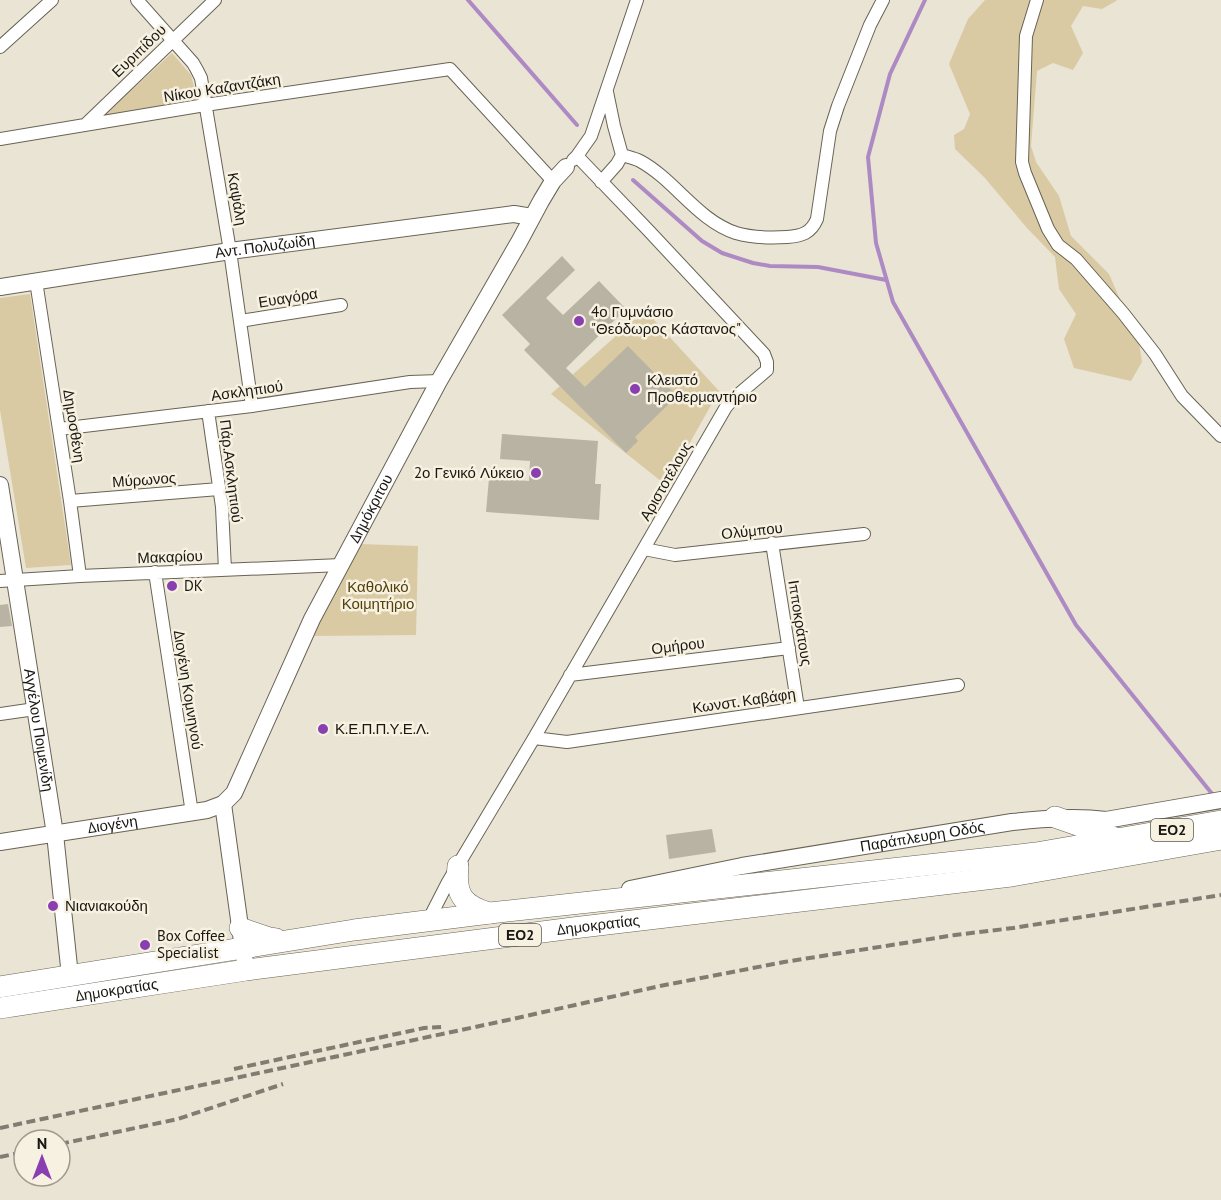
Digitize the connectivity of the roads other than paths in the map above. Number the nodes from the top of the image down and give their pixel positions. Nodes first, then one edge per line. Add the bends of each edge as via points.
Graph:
1 (52, 0) edge
2 (137, 0) edge
3 (215, 0) edge
4 (637, 0) edge
5 (883, 0) edge
6 (1037, 0) edge
7 (172, 40) junction
8 (0, 47) edge
9 (607, 91) junction
10 (205, 105) junction
11 (85, 125) junction
12 (0, 139) edge
13 (622, 155) junction
14 (572, 162) junction
15 (553, 181) junction
16 (601, 182) junction
17 (532, 218) junction
18 (230, 251) junction
19 (36, 281) junction
20 (0, 287) edge
21 (341, 304) dead end
22 (240, 321) junction
23 (439, 381) junction
24 (252, 406) junction
25 (208, 411) junction
26 (59, 429) junction
27 (1221, 436) edge
28 (0, 485) edge
29 (219, 489) junction
30 (70, 501) junction
31 (864, 534) dead end
32 (772, 543) junction
33 (644, 549) junction
34 (341, 565) junction
35 (225, 570) junction
36 (155, 572) junction
37 (80, 576) junction
38 (8, 581) edge
39 (789, 648) junction
40 (570, 675) junction
41 (958, 685) dead end
42 (798, 708) junction
43 (35, 709) junction
44 (0, 714) edge
45 (534, 738) junction
46 (1221, 800) edge
47 (223, 804) junction
48 (192, 813) junction
49 (1055, 818) joint
50 (1221, 821) edge
51 (55, 834) junction
52 (1120, 838) junction
53 (1221, 839) edge
54 (0, 842) edge
55 (458, 866) junction
56 (624, 890) joint
57 (571, 904) junction
58 (489, 913) junction
59 (428, 921) junction
60 (242, 938) junction
61 (246, 970) junction
62 (69, 976) junction
63 (0, 987) edge
64 (0, 1008) edge

1 - 8 street
2 - 7 street
3 - 7 street, Ευριπίδου
4 - 9 street
5 - 13 street via 838,106 830,131 817,219 805,234 776,238 736,233 701,212 639,160
6 - 27 street via 1026,36 1022,162 1048,229 1058,245 1076,259 1123,313 1182,396
7 - 10 street, Καψάλη via 197,70
7 - 11 street, Ευριπίδου
9 - 13 street
9 - 14 street via 591,136
10 - 11 street, Νίκου Καζαντζάκη
10 - 15 street, Νίκου Καζαντζάκη via 450,69
10 - 18 street, Καψάλη
11 - 12 street, Νίκου Καζαντζάκη
13 - 16 street
14 - 15 street, Δημόκριτου
14 - 16 street, Αριστοτέλους
15 - 17 street, Δημόκριτου
16 - 33 street, Αριστοτέλους via 764,354 767,362 767,370 726,407
17 - 18 street, Αντ. Πολυζωίδη via 514,214
17 - 23 street, Δημόκριτου
18 - 19 street, Αντ. Πολυζωίδη
18 - 22 street, Καψάλη
19 - 20 street, Αντ. Πολυζωίδη
19 - 26 street, Δημοσθένη
21 - 22 street, Ευαγόρα
22 - 24 street, Καψάλη
23 - 24 street, Ασκληπιού
23 - 34 street, Δημόκριτου
24 - 25 street, Ασκληπιού
25 - 26 street, Ασκληπιού
25 - 29 street, Πάρ.Ασκληπιού
26 - 30 street, Δημοσθένη
28 - 38 street, Αγγέλου Ποιμενίδη
29 - 30 street, Μύρωνος
29 - 35 street, Πάρ.Ασκληπιού
30 - 37 street, Δημοσθένη
31 - 32 street, Ολύμπου
32 - 33 street, Ολύμπου via 675,555
32 - 39 street, Ιπποκράτους
33 - 40 street, Αριστοτέλους
34 - 35 street, Μακαρίου
34 - 47 street, Δημόκριτου via 305,633 236,789
35 - 36 street, Μακαρίου
36 - 37 street, Μακαρίου
36 - 48 street, Διογένη Κομνηνού
37 - 38 street, Μακαρίου
38 - 43 street, Αγγέλου Ποιμενίδη
39 - 40 street, Ομήρου
39 - 42 street, Ιπποκράτους
40 - 45 street, Αριστοτέλους
41 - 42 street, Κωνστ. Καβάφη
42 - 45 street, Κωνστ. Καβάφη via 567,742
43 - 44 street
43 - 51 street, Αγγέλου Ποιμενίδη
45 - 55 street, Αριστοτέλους
46 - 52 street
47 - 48 street, Διογένη
47 - 60 street
48 - 51 street, Διογένη
49 - 52 highway
49 - 56 street, Παράπλευρη Οδός via 742,866
50 - 52 highway, ΕΟ2
51 - 54 street, Διογένη
51 - 62 street, Αγγέλου Ποιμενίδη
52 - 53 highway, ΕΟ2
52 - 57 highway, Δημοκρατίας / ΕΟ2 via 1014,855
52 - 61 highway, Δημοκρατίας / ΕΟ2 via 1000,877
55 - 58 highway via 457,886 462,898 471,907
55 - 59 street, Αριστοτέλους
56 - 57 highway
57 - 58 highway, Δημοκρατίας / ΕΟ2
58 - 59 highway, Δημοκρατίας / ΕΟ2
59 - 60 highway, Δημοκρατίας / ΕΟ2 via 286,940
60 - 61 street
60 - 62 highway, Δημοκρατίας
61 - 64 highway, Δημοκρατίας / ΕΟ2
62 - 63 highway, Δημοκρατίας

